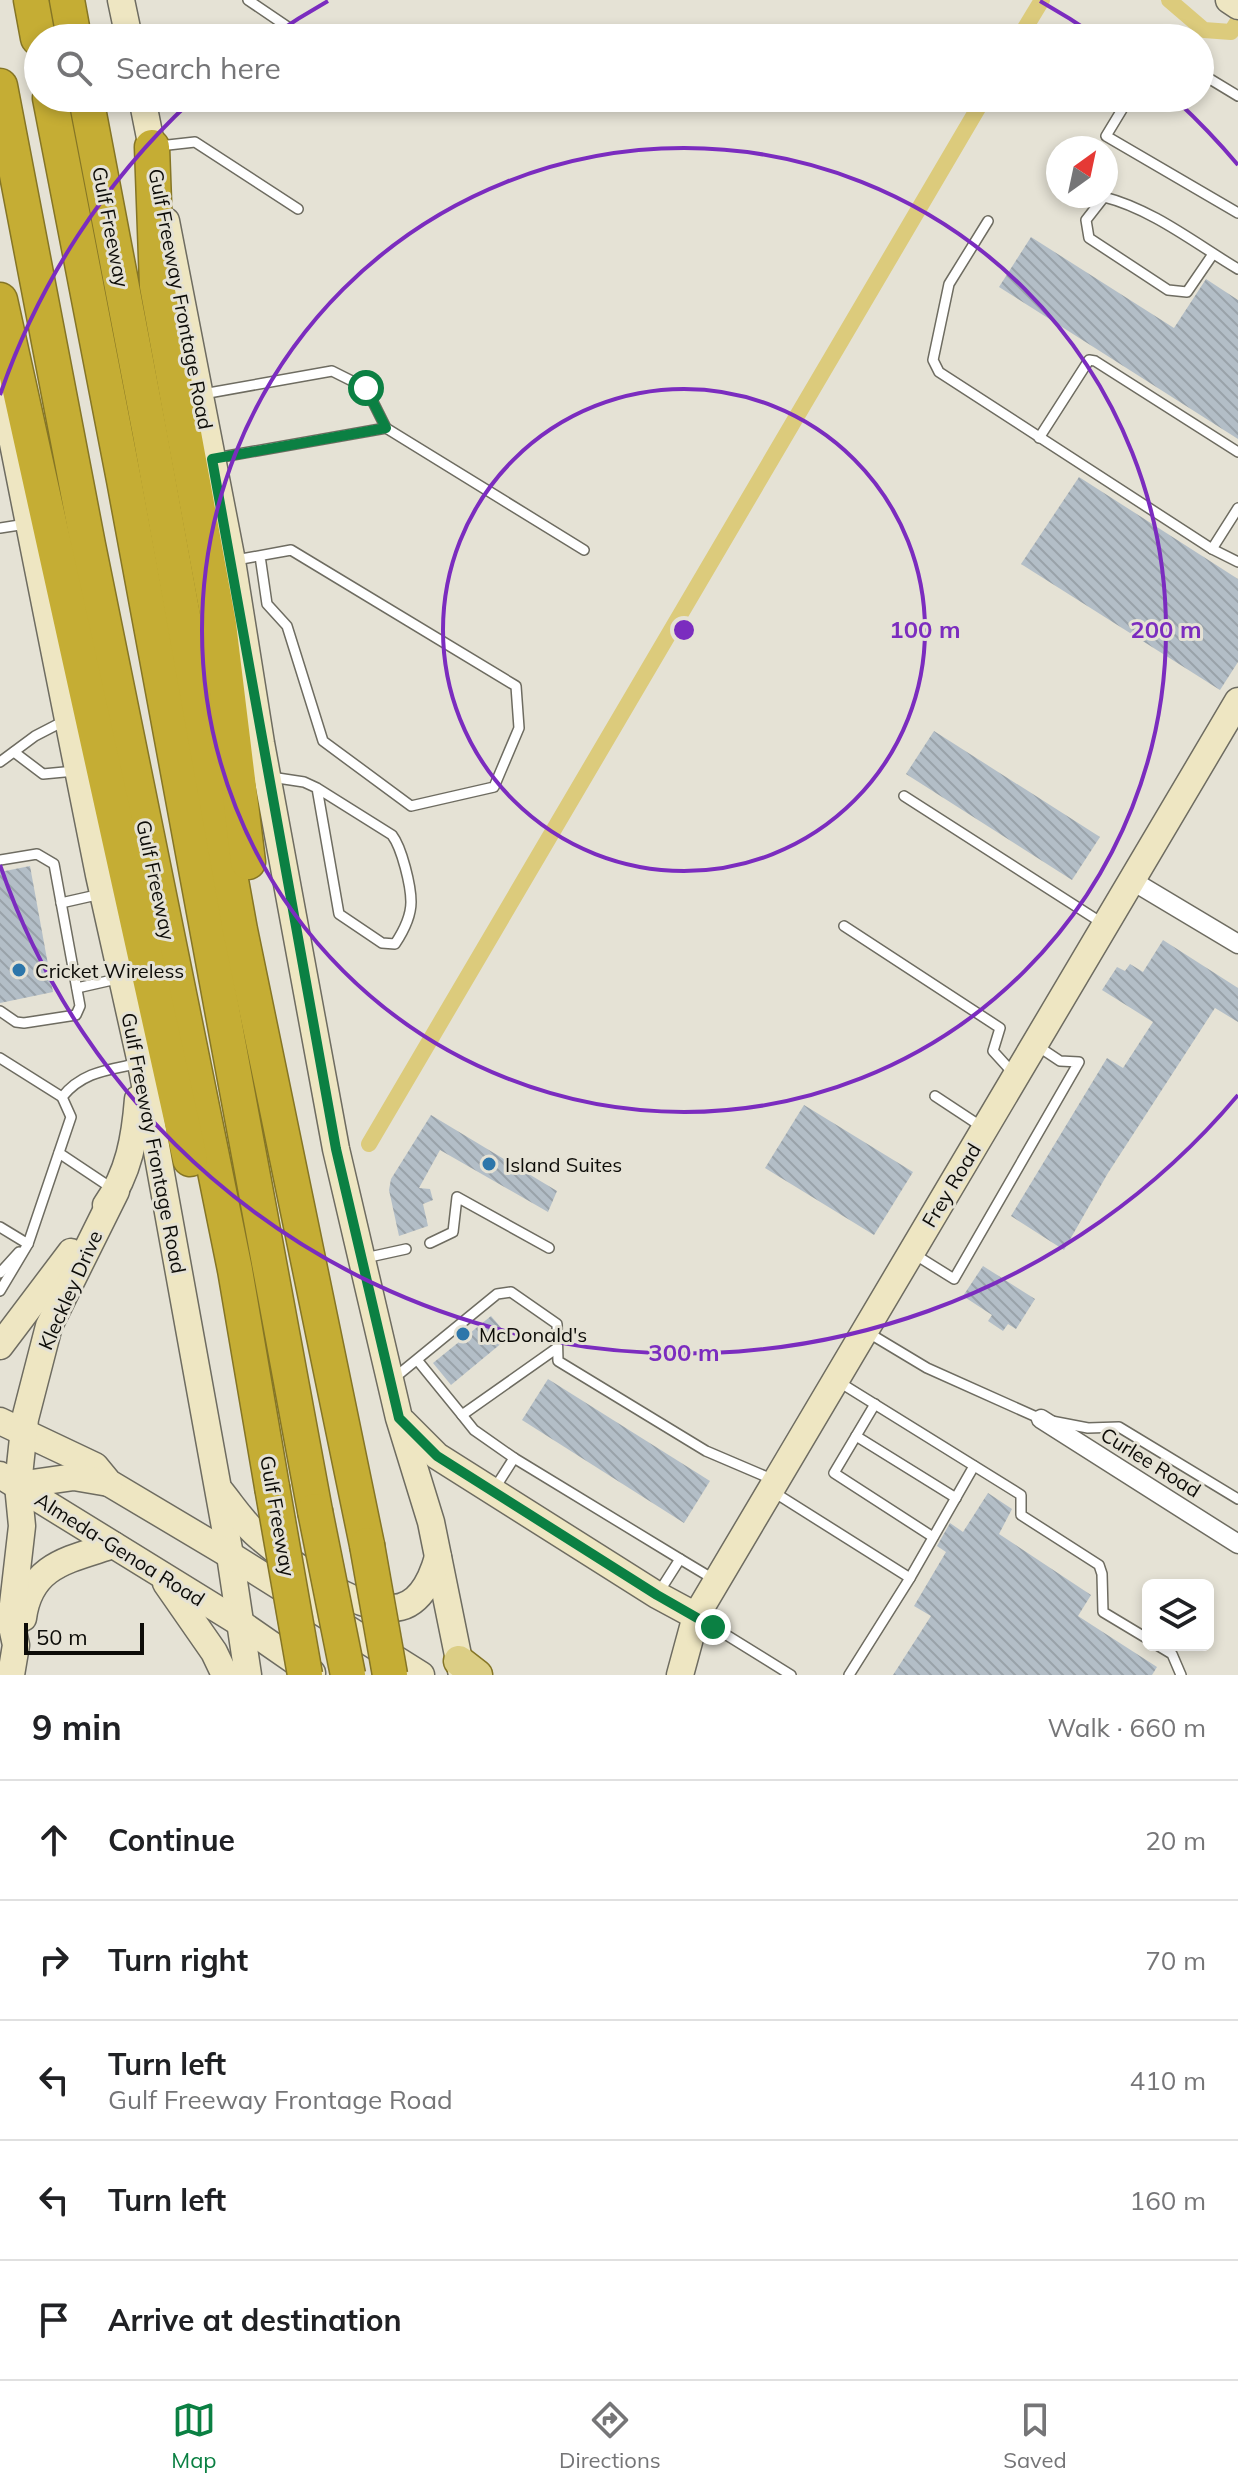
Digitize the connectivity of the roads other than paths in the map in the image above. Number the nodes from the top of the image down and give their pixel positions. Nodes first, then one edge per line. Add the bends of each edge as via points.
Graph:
1 (31, 0) edge
2 (67, 0) edge
3 (121, 0) edge
4 (248, 0) edge
5 (1229, 0) edge
6 (1238, 6) edge
7 (35, 24) edge
8 (71, 24) edge
9 (126, 24) edge
10 (283, 24) edge
11 (1214, 81) edge
12 (0, 86) edge
13 (1238, 96) edge
14 (53, 112) edge
15 (89, 112) edge
16 (145, 112) edge
17 (1121, 112) edge
18 (152, 147) junction
19 (298, 209) dead end
20 (1238, 213) edge
21 (988, 221) dead end
22 (1213, 254) junction
23 (1238, 269) edge
24 (0, 300) edge
25 (0, 378) edge
26 (200, 394) junction
27 (386, 428) junction
28 (1039, 438) junction
29 (1238, 452) edge
30 (212, 459) junction
31 (1238, 508) edge
32 (29, 524) junction
33 (1, 526) edge
34 (1212, 549) junction
35 (584, 550) dead end
36 (260, 556) junction
37 (232, 561) junction
38 (1238, 562) edge
39 (1238, 701) edge
40 (68, 719) junction
41 (14, 752) junction
42 (0, 762) edge
43 (78, 770) junction
44 (267, 776) junction
45 (317, 788) junction
46 (904, 796) dead end
47 (0, 860) edge
48 (1131, 880) junction
49 (104, 893) junction
50 (61, 903) junction
51 (1104, 925) junction
52 (844, 926) dead end
53 (240, 930) junction
54 (1238, 944) edge
55 (122, 978) junction
56 (77, 988) junction
57 (0, 1011) edge
58 (1034, 1044) junction
59 (0, 1058) edge
60 (141, 1063) junction
61 (1015, 1075) junction
62 (935, 1096) dead end
63 (62, 1097) junction
64 (984, 1128) junction
65 (59, 1153) junction
66 (116, 1191) junction
67 (0, 1227) edge
68 (430, 1243) dead end
69 (28, 1244) junction
70 (549, 1248) dead end
71 (406, 1249) dead end
72 (911, 1252) junction
73 (361, 1258) junction
74 (235, 1270) junction
75 (0, 1273) edge
76 (0, 1291) edge
77 (865, 1331) junction
78 (0, 1346) edge
79 (557, 1348) junction
80 (418, 1361) junction
81 (836, 1380) junction
82 (390, 1381) junction
83 (875, 1404) junction
84 (462, 1415) junction
85 (399, 1418) junction
86 (1041, 1419) junction
87 (11, 1427) edge
88 (856, 1436) junction
89 (514, 1458) junction
90 (974, 1466) junction
91 (9, 1480) edge
92 (109, 1483) junction
93 (217, 1486) junction
94 (775, 1486) junction
95 (492, 1491) junction
96 (956, 1498) junction
97 (1238, 1499) edge
98 (933, 1537) junction
99 (1238, 1544) edge
100 (113, 1545) junction
101 (230, 1555) junction
102 (438, 1557) junction
103 (680, 1559) junction
104 (0, 1572) edge
105 (159, 1574) junction
106 (910, 1578) junction
107 (717, 1582) junction
108 (657, 1595) junction
109 (696, 1616) junction
110 (240, 1623) junction
111 (1142, 1635) edge
112 (16, 1645) junction
113 (1167, 1651) edge
114 (466, 1670) edge
115 (11, 1675) edge
116 (225, 1675) edge
117 (248, 1675) edge
118 (305, 1675) edge
119 (315, 1675) edge
120 (348, 1675) edge
121 (390, 1675) edge
122 (421, 1675) edge
123 (680, 1675) edge
124 (791, 1675) edge
125 (849, 1675) edge
126 (1181, 1675) edge

1 - 7 highway
2 - 8 highway
3 - 9 main road
4 - 10 lane
5 - 6 main road
11 - 13 lane
12 - 74 highway, Gulf Freeway
14 - 120 highway, Gulf Freeway, bridge
15 - 53 highway, Gulf Freeway
16 - 18 main road, Gulf Freeway Frontage Road
17 - 20 lane via 1106,136
18 - 19 lane via 195,142
18 - 26 main road, Gulf Freeway Frontage Road
18 - 53 highway via 157,286 219,624 250,877
21 - 28 lane via 949,284 933,360 939,372
22 - 22 lane via 1124,202 1104,197 1086,220 1089,238 1168,290 1187,292
22 - 23 lane
24 - 74 highway via 207,1236
25 - 32 main road, Gulf Freeway Frontage Road
26 - 27 lane via 332,371 366,388
26 - 30 main road, Gulf Freeway Frontage Road
27 - 30 lane
27 - 35 lane
28 - 29 lane via 1089,360
28 - 34 lane
30 - 37 main road, Gulf Freeway Frontage Road
31 - 34 lane
32 - 33 lane
32 - 40 main road, Gulf Freeway Frontage Road
34 - 38 lane
36 - 36 lane via 291,550 516,686 519,728 494,787 411,806 323,741 287,626 267,604
36 - 37 lane
37 - 44 main road, Gulf Freeway Frontage Road
39 - 48 main road, Frey Road
40 - 41 lane
40 - 43 main road, Gulf Freeway Frontage Road
41 - 42 lane
41 - 43 lane via 43,774
43 - 49 main road, Gulf Freeway Frontage Road
44 - 45 lane
44 - 73 main road, Gulf Freeway Frontage Road
45 - 45 lane via 399,844 411,903 406,927 395,944 382,943 339,914
46 - 51 lane
47 - 50 lane via 37,854 54,864
48 - 51 main road, Frey Road
48 - 54 street
49 - 50 lane
49 - 55 main road, Gulf Freeway Frontage Road
50 - 56 lane
51 - 58 main road, Frey Road
52 - 61 lane via 1000,1028 993,1051
53 - 121 highway, Gulf Freeway, bridge
55 - 56 lane
55 - 60 main road, Gulf Freeway Frontage Road
56 - 57 lane via 76,1015 24,1023
58 - 61 main road, Frey Road
58 - 72 lane via 1060,1061 1079,1062 954,1279
59 - 63 lane
60 - 63 lane via 94,1073
60 - 66 main road via 136,1130
60 - 93 main road, Gulf Freeway Frontage Road
61 - 64 main road, Frey Road
62 - 64 lane
63 - 65 lane via 71,1117
64 - 72 main road, Frey Road
65 - 66 lane
65 - 69 lane
66 - 78 main road
66 - 87 main road, Kleckley Drive via 49,1326
67 - 69 lane
68 - 70 lane via 453,1232 457,1197
69 - 75 lane
69 - 76 lane
71 - 73 lane
72 - 77 main road, Frey Road
73 - 82 main road, Gulf Freeway Frontage Road
74 - 118 highway, Gulf Freeway, bridge
77 - 81 main road, Frey Road
77 - 86 lane via 927,1368
79 - 80 lane via 557,1324 511,1292 497,1294
79 - 84 lane
79 - 94 lane via 558,1361
80 - 82 lane
80 - 84 lane
81 - 83 lane
81 - 94 main road, Frey Road
82 - 85 main road, Gulf Freeway Frontage Road
83 - 88 lane
83 - 90 lane
84 - 89 lane
85 - 95 main road via 437,1456
85 - 102 main road, Gulf Freeway Frontage Road
86 - 97 lane via 1088,1428 1119,1427
86 - 99 street, Curlee Road
87 - 91 main road, Kleckley Drive
87 - 92 main road via 95,1466
88 - 96 lane
88 - 98 lane via 834,1473
89 - 95 lane
89 - 103 lane
90 - 96 lane
90 - 111 lane via 1021,1495 1021,1515 1099,1565 1103,1612
91 - 92 main road via 74,1477
91 - 100 main road, Almeda-Genoa Road
91 - 104 main road, Kleckley Drive
91 - 112 main road, Kleckley Drive via 22,1526 11,1622
92 - 101 main road
93 - 101 main road, Gulf Freeway Frontage Road
93 - 102 main road via 260,1538 359,1602 394,1609 410,1602 432,1579
94 - 106 lane
94 - 107 main road, Frey Road
95 - 108 main road
96 - 98 lane
98 - 106 lane
100 - 105 main road, Almeda-Genoa Road
100 - 112 main road via 40,1575 26,1600
101 - 110 main road, Gulf Freeway Frontage Road
101 - 122 main road
102 - 114 main road, Gulf Freeway Frontage Road
103 - 107 lane
103 - 108 lane
105 - 110 main road, Almeda-Genoa Road
105 - 116 main road
106 - 125 lane
107 - 109 main road, Frey Road
108 - 109 main road
109 - 123 main road, Frey Road
109 - 124 lane
110 - 117 main road, Gulf Freeway Frontage Road
110 - 119 main road, Almeda-Genoa Road
112 - 115 main road, Kleckley Drive
113 - 126 lane

